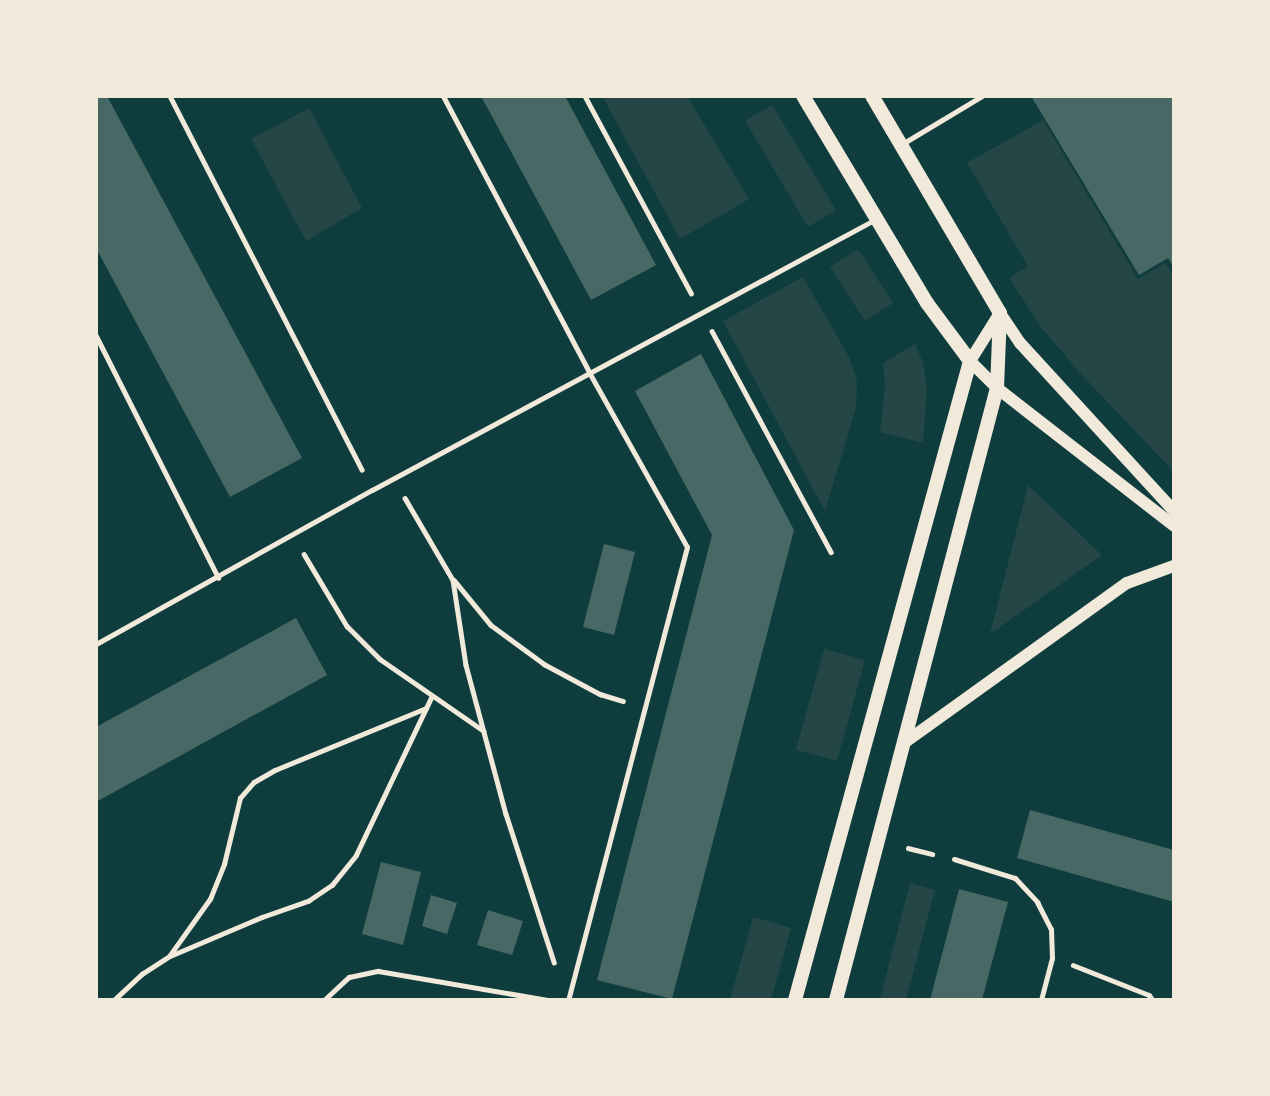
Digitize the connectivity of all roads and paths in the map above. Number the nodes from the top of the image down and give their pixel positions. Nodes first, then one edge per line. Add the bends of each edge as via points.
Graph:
1 (170, 96) edge
2 (443, 96) edge
3 (803, 96) edge
4 (872, 96) edge
5 (982, 96) edge
6 (902, 144) junction
7 (876, 219) junction
8 (1000, 313) junction
9 (96, 336) edge
10 (970, 361) junction
11 (590, 374) junction
12 (997, 388) junction
13 (393, 478) junction
14 (373, 490) junction
15 (1174, 511) edge
16 (1174, 526) edge
17 (294, 534) junction
18 (1174, 566) edge
19 (218, 578) junction
20 (453, 579) junction
21 (96, 644) edge
22 (432, 698) junction
23 (645, 707) junction
24 (426, 708) junction
25 (484, 732) junction
26 (904, 743) junction
27 (954, 859) dead end
28 (170, 956) junction
29 (1052, 958) junction
30 (558, 973) dead end
31 (498, 992) junction
32 (114, 1000) edge
33 (324, 1000) edge
34 (496, 1000) edge
35 (548, 1000) edge
36 (568, 1000) edge
37 (795, 1000) edge
38 (836, 1000) edge
39 (1041, 1000) edge
40 (1153, 1000) edge

1 - 14 path
2 - 11 lane
3 - 7 main road
4 - 6 main road
5 - 6 lane
6 - 8 main road
7 - 10 main road via 927,303
7 - 11 lane
8 - 10 street
8 - 12 main road
8 - 15 street via 1020,343
9 - 19 lane
10 - 12 street
10 - 37 main road
11 - 13 lane
11 - 23 lane via 687,547
12 - 16 street
12 - 26 main road
13 - 14 lane
13 - 20 path
14 - 17 lane
17 - 19 lane
17 - 22 path via 347,626 380,659
18 - 26 street via 1127,583
19 - 21 lane
20 - 23 path via 491,625 544,664 600,694
20 - 25 path via 466,664
22 - 24 path
22 - 25 path
23 - 36 lane
24 - 28 path via 356,855 332,885 308,901
24 - 28 path via 254,782 240,798 210,899
25 - 30 path
26 - 38 main road
27 - 29 lane via 1014,878 1037,902 1051,929
28 - 32 path
29 - 39 lane
29 - 40 path
31 - 33 lane via 378,971 349,977
31 - 34 lane
31 - 35 lane

